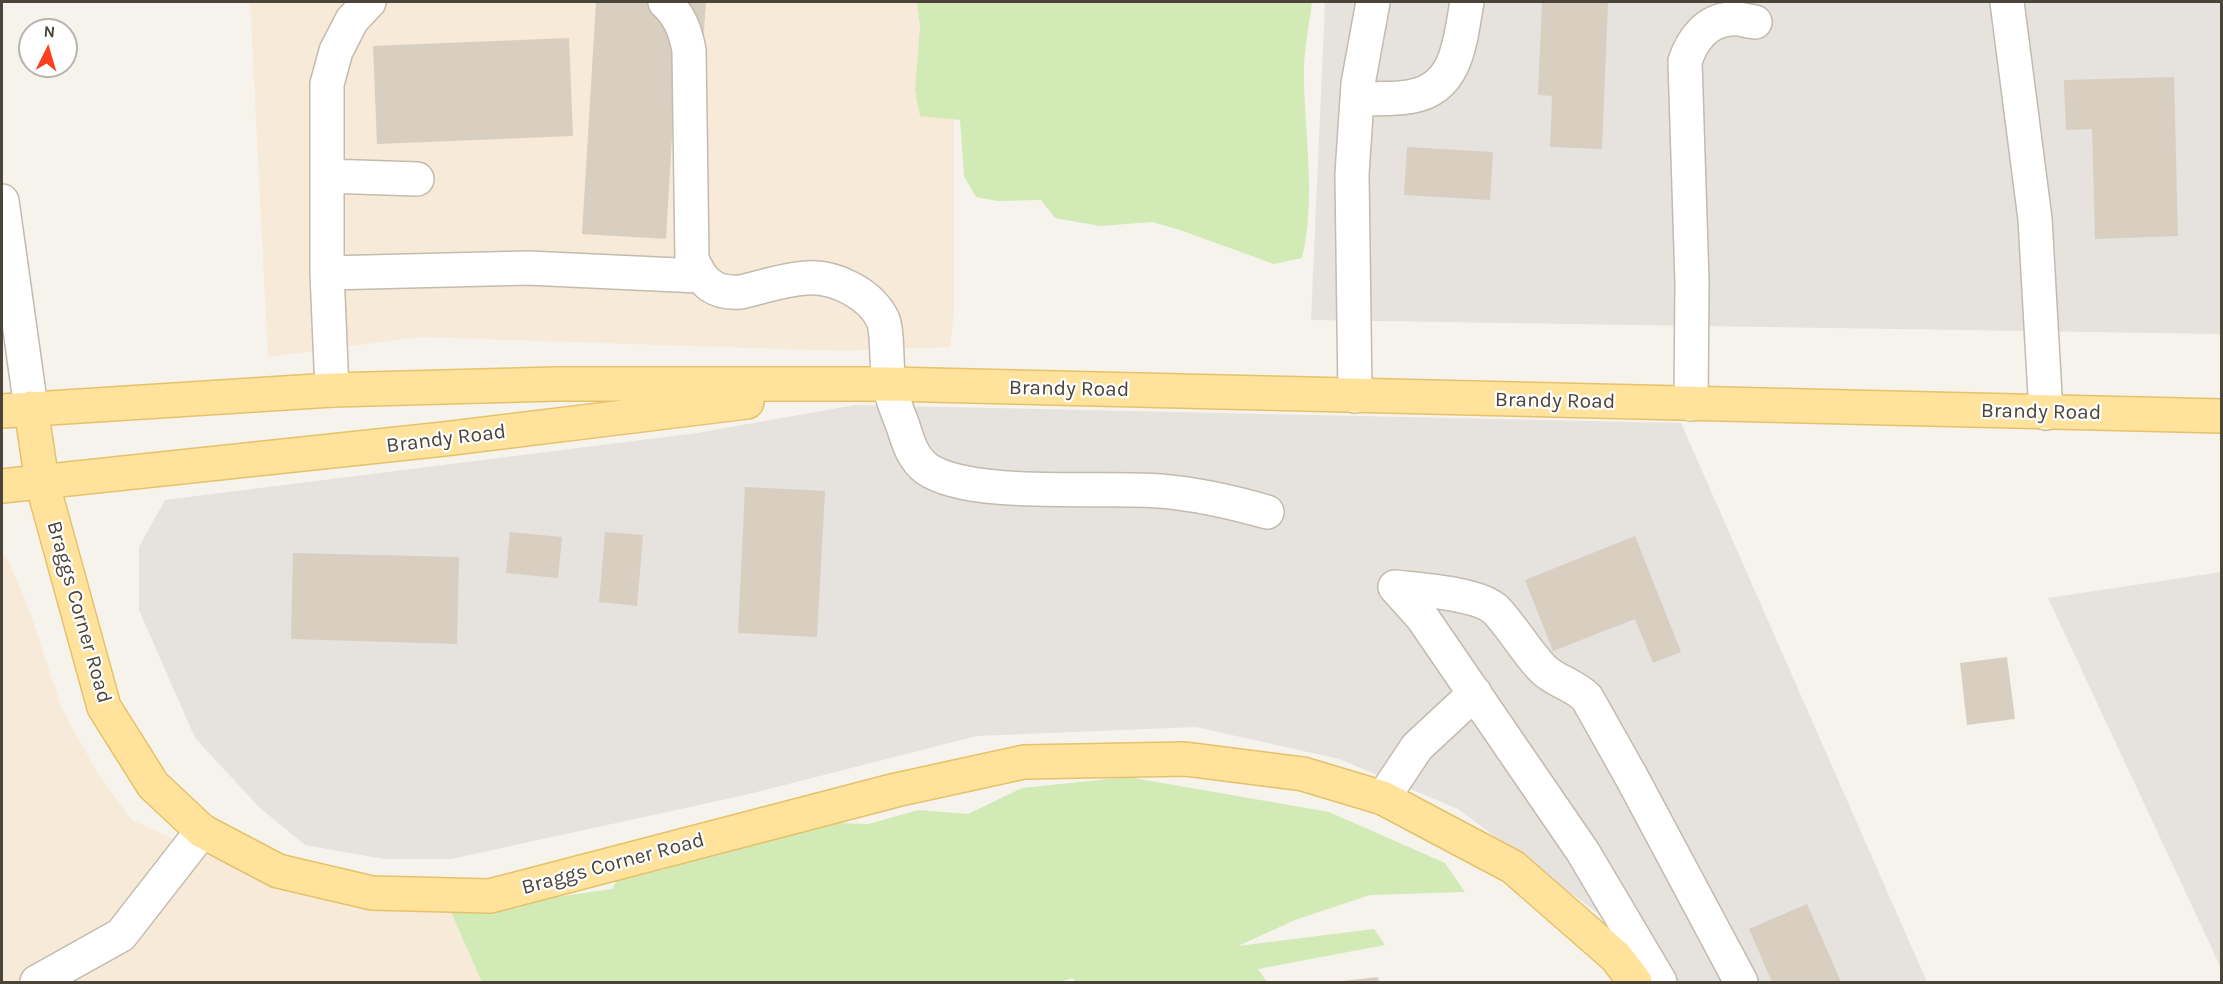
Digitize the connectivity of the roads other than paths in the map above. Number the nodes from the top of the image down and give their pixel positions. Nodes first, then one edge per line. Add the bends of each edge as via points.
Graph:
1 (369, 2) edge
2 (665, 2) edge
3 (1372, 2) edge
4 (1467, 2) edge
5 (2007, 2) edge
6 (1755, 22) dead end
7 (1357, 99) junction
8 (327, 176) junction
9 (417, 179) dead end
10 (2, 207) edge
11 (327, 273) junction
12 (699, 276) junction
13 (889, 384) junction
14 (332, 390) junction
15 (1355, 396) junction
16 (1691, 404) junction
17 (16, 409) edge
18 (2046, 413) junction
19 (2222, 416) edge
20 (42, 482) junction
21 (2, 486) edge
22 (1267, 512) dead end
23 (1475, 693) junction
24 (1383, 798) junction
25 (202, 831) junction
26 (37, 982) edge
27 (1635, 982) edge
28 (1660, 982) edge
29 (1741, 982) edge

1 - 8 street via 352,20 336,51 327,84
2 - 12 street via 684,27 689,50 692,259
3 - 7 street
4 - 7 street via 1457,58 1434,88 1414,96
5 - 18 street via 2035,219
6 - 16 street via 1731,19 1716,23 1699,33 1685,62 1692,282
7 - 15 street via 1352,174
8 - 9 street
8 - 11 street
10 - 17 street, Braggs Corner Road
11 - 12 street via 528,268
11 - 14 street
12 - 13 street via 712,288 730,292 808,278 833,281 852,289 868,301 883,321
13 - 14 main road, Brandy Road via 556,384
13 - 15 main road, Brandy Road
13 - 20 main road, Brandy Road via 432,441
13 - 22 street via 911,450 926,468 945,478 1019,488 1160,491 1219,499
14 - 17 main road, Brandy Road
15 - 16 main road, Brandy Road
16 - 18 main road, Brandy Road
17 - 20 main road, Braggs Corner Road
18 - 19 main road, Brandy Road
20 - 21 main road, Brandy Road
20 - 25 main road, Braggs Corner Road via 104,706 153,785
23 - 24 street via 1417,747
23 - 28 street via 1583,852
23 - 29 street via 1422,617 1395,587 1477,598 1494,609 1543,669 1558,681 1580,690 1632,778
24 - 25 main road, Braggs Corner Road via 1303,774 1185,759 1024,762 896,790 490,896 372,892 278,870
24 - 27 main road, Braggs Corner Road via 1513,867 1616,957
25 - 26 street via 121,935

